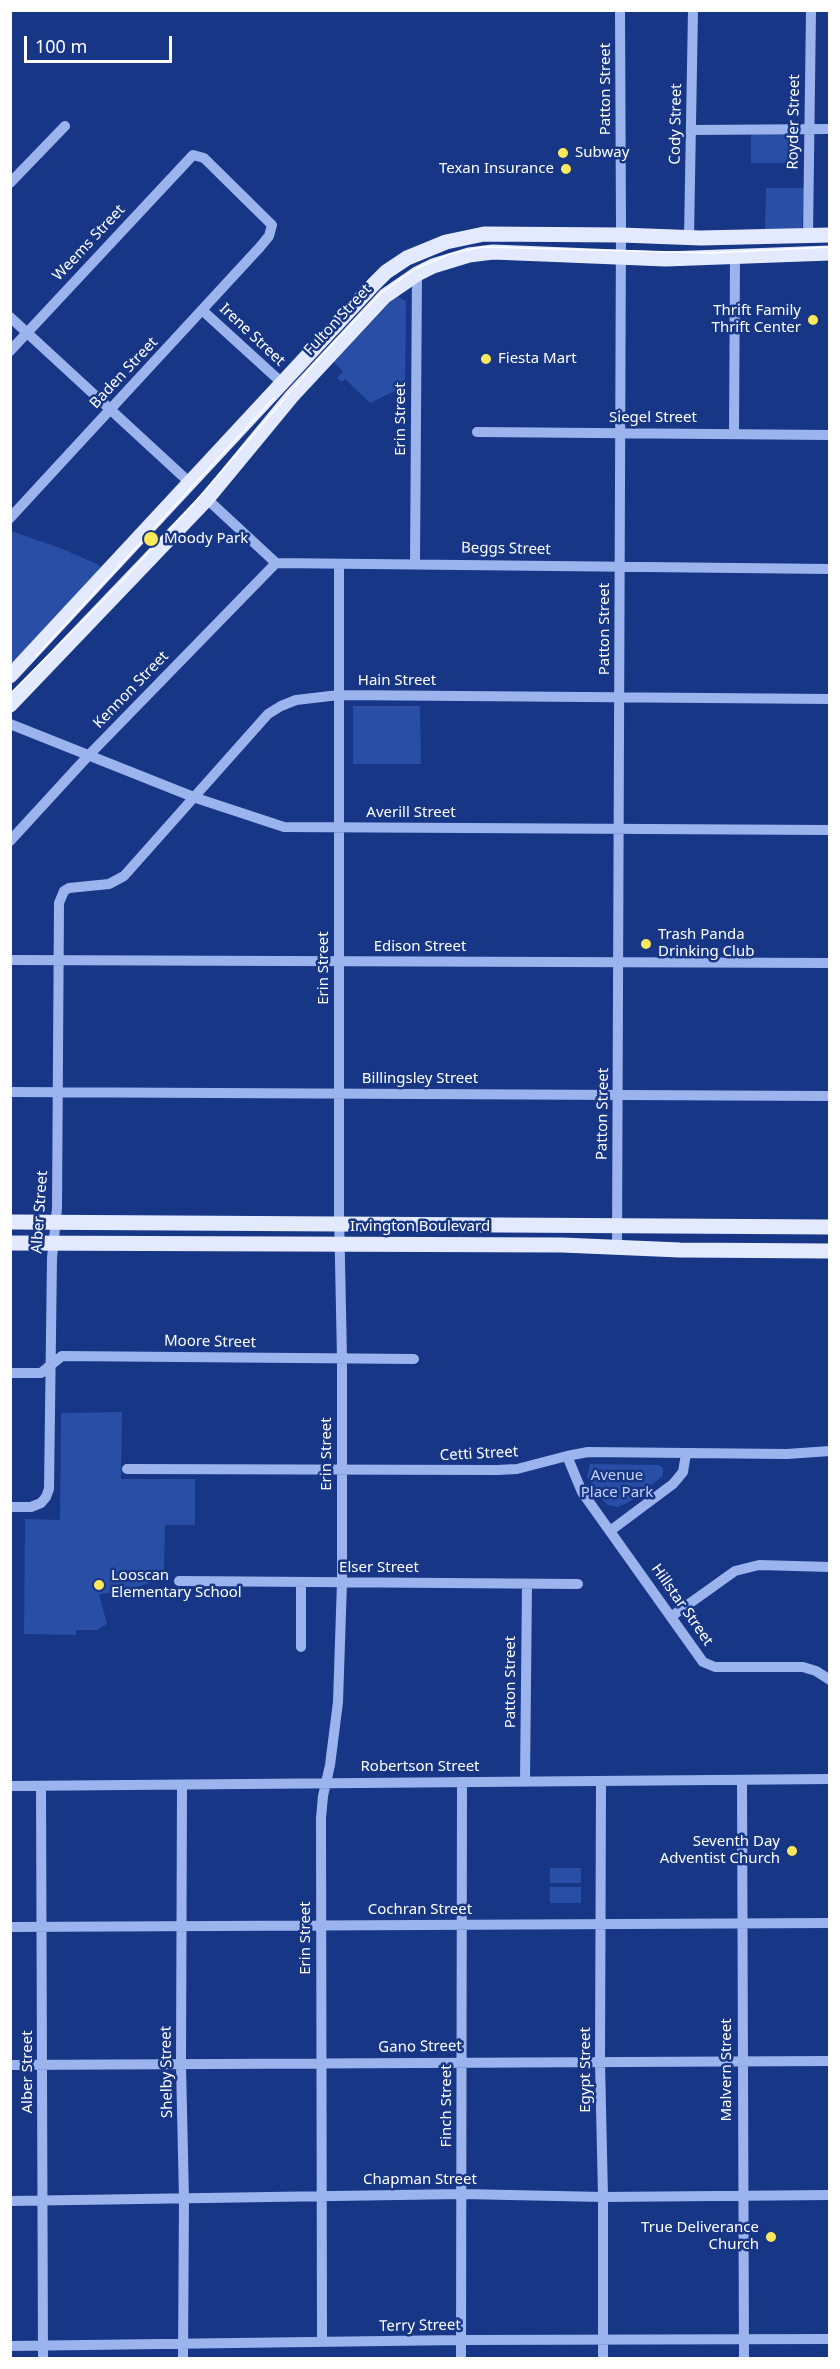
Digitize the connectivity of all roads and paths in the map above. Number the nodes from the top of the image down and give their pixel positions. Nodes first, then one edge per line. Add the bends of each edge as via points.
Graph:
1 (620, 10) edge
2 (693, 10) edge
3 (811, 10) edge
4 (65, 126) dead end
5 (809, 129) junction
6 (830, 129) edge
7 (691, 130) junction
8 (189, 157) joint
9 (12, 179) edge
10 (621, 235) junction
11 (808, 235) junction
12 (830, 235) edge
13 (689, 237) junction
14 (830, 252) edge
15 (621, 257) junction
16 (735, 257) junction
17 (417, 274) junction
18 (202, 310) junction
19 (10, 317) edge
20 (27, 332) junction
21 (10, 351) edge
22 (281, 382) junction
23 (110, 410) junction
24 (477, 432) dead end
25 (620, 432) junction
26 (734, 434) junction
27 (830, 435) edge
28 (189, 482) junction
29 (207, 499) junction
30 (10, 518) edge
31 (276, 563) junction
32 (415, 563) junction
33 (339, 564) junction
34 (620, 566) junction
35 (830, 568) edge
36 (10, 676) edge
37 (339, 695) junction
38 (619, 698) junction
39 (830, 699) edge
40 (10, 705) edge
41 (10, 724) edge
42 (88, 756) junction
43 (196, 798) junction
44 (339, 828) junction
45 (618, 828) junction
46 (830, 830) edge
47 (10, 841) edge
48 (59, 909) joint
49 (10, 960) edge
50 (58, 961) junction
51 (339, 961) junction
52 (619, 963) junction
53 (830, 963) edge
54 (10, 1092) edge
55 (58, 1092) junction
56 (339, 1094) junction
57 (618, 1094) junction
58 (830, 1096) edge
59 (56, 1221) junction
60 (10, 1222) edge
61 (198, 1222) junction
62 (339, 1223) junction
63 (522, 1223) junction
64 (617, 1224) junction
65 (769, 1226) junction
66 (830, 1227) edge
67 (54, 1242) junction
68 (10, 1243) edge
69 (198, 1243) junction
70 (340, 1245) junction
71 (521, 1245) junction
72 (617, 1247) junction
73 (768, 1250) junction
74 (830, 1251) edge
75 (342, 1359) junction
76 (414, 1359) dead end
77 (50, 1365) junction
78 (10, 1373) edge
79 (830, 1451) edge
80 (686, 1454) junction
81 (567, 1455) junction
82 (127, 1469) dead end
83 (342, 1471) junction
84 (10, 1507) edge
85 (610, 1530) junction
86 (830, 1567) edge
87 (179, 1581) dead end
88 (301, 1582) junction
89 (342, 1582) junction
90 (527, 1584) junction
91 (578, 1584) dead end
92 (672, 1616) junction
93 (301, 1647) dead end
94 (830, 1680) edge
95 (830, 1779) edge
96 (525, 1781) junction
97 (742, 1781) junction
98 (325, 1782) junction
99 (462, 1782) junction
100 (601, 1782) junction
101 (182, 1785) junction
102 (10, 1786) edge
103 (41, 1786) junction
104 (830, 1923) edge
105 (181, 1924) junction
106 (741, 1924) junction
107 (321, 1925) junction
108 (461, 1925) junction
109 (601, 1925) junction
110 (42, 1926) junction
111 (10, 1927) edge
112 (742, 2061) junction
113 (830, 2061) edge
114 (462, 2062) junction
115 (600, 2062) junction
116 (321, 2063) junction
117 (43, 2064) junction
118 (10, 2065) edge
119 (181, 2065) junction
120 (463, 2194) junction
121 (830, 2195) edge
122 (322, 2196) junction
123 (603, 2197) junction
124 (743, 2197) junction
125 (184, 2199) junction
126 (10, 2201) edge
127 (44, 2201) junction
128 (830, 2339) edge
129 (461, 2340) junction
130 (744, 2340) junction
131 (603, 2341) junction
132 (322, 2342) junction
133 (43, 2344) junction
134 (183, 2344) junction
135 (10, 2346) edge
136 (44, 2358) edge
137 (183, 2358) edge
138 (461, 2358) edge
139 (603, 2358) edge
140 (744, 2358) edge

1 - 10 street, Patton Street
2 - 7 street, Cody Street
3 - 5 street, Royder Street
4 - 9 street
5 - 6 street
5 - 7 street
5 - 11 street, Royder Street
7 - 13 street, Cody Street
8 - 18 street, Baden Street via 197,154 204,158 272,225 260,247
8 - 20 street, Weems Street
10 - 13 main road, Fulton Street
10 - 15 street, Patton Street
10 - 22 main road, Fulton Street via 484,234 426,250 386,272
11 - 12 main road, Fulton Street
11 - 13 main road, Fulton Street
14 - 16 main road, Fulton Street
15 - 16 main road, Fulton Street
15 - 17 main road, Fulton Street via 484,253
15 - 25 street, Patton Street
16 - 26 street
17 - 29 main road, Fulton Street via 385,296 292,396
17 - 32 street, Erin Street
18 - 22 street, Irene Street
18 - 23 street, Baden Street
19 - 20 street
20 - 21 street, Weems Street
20 - 23 street
22 - 28 main road, Fulton Street
23 - 28 street
23 - 30 street, Baden Street
24 - 25 street, Siegel Street
25 - 26 street, Siegel Street
25 - 34 street, Patton Street
26 - 27 street, Siegel Street
28 - 36 main road, Fulton Street
29 - 31 street
29 - 40 main road, Fulton Street
31 - 33 street, Beggs Street
31 - 42 street, Kennon Street
32 - 33 street, Beggs Street
32 - 34 street, Beggs Street
33 - 37 street, Erin Street
34 - 35 street, Beggs Street
34 - 38 street, Patton Street
37 - 38 street, Hain Street
37 - 43 street, Hain Street via 296,700 268,714
37 - 44 street, Erin Street
38 - 39 street, Hain Street
38 - 45 street, Patton Street
41 - 42 street, Averill Street
42 - 43 street, Averill Street
42 - 47 street, Kennon Street
43 - 44 street, Averill Street via 284,827
43 - 48 street, Hain Street via 124,876 109,884 69,888 60,896
44 - 45 street, Averill Street
44 - 51 street, Erin Street
45 - 46 street, Averill Street
45 - 52 street, Patton Street
48 - 50 street, Alber Street
49 - 50 street, Edison Street
50 - 51 street, Edison Street
50 - 55 street, Alber Street
51 - 52 street, Edison Street
51 - 56 street, Erin Street
52 - 53 street, Edison Street
52 - 57 street, Patton Street
54 - 55 street, Billingsley Street
55 - 56 street, Billingsley Street
55 - 59 street, Alber Street
56 - 57 street, Billingsley Street
56 - 62 street, Erin Street
57 - 58 street, Billingsley Street
57 - 64 street, Patton Street
59 - 60 main road, Irvington Boulevard
59 - 61 main road, Irvington Boulevard
59 - 67 street, Alber Street
61 - 62 main road, Irvington Boulevard
61 - 69 main road
62 - 63 main road, Irvington Boulevard
62 - 70 street, Erin Street
63 - 64 main road, Irvington Boulevard
63 - 71 main road
64 - 65 main road, Irvington Boulevard
64 - 72 street, Patton Street
65 - 66 main road, Irvington Boulevard
65 - 73 main road
67 - 68 main road, Irvington Boulevard
67 - 69 main road, Irvington Boulevard
67 - 77 street, Alber Street
69 - 70 main road, Irvington Boulevard
70 - 71 main road, Irvington Boulevard
70 - 75 street, Erin Street
71 - 72 main road, Irvington Boulevard
72 - 73 main road, Irvington Boulevard
73 - 74 main road, Irvington Boulevard
75 - 76 street, Moore Street
75 - 77 street, Moore Street via 62,1356
75 - 83 street, Erin Street
77 - 78 street, Moore Street via 41,1372
77 - 84 street, Alber Street via 49,1489 46,1497 31,1507
79 - 80 street, Cetti Street
80 - 81 street, Cetti Street
80 - 85 street via 683,1472 673,1484
81 - 83 street, Cetti Street via 507,1470
81 - 85 street, Hillstar Street via 582,1492
82 - 83 street, Cetti Street
83 - 89 street, Erin Street
85 - 92 street, Hillstar Street
86 - 92 street via 759,1565 735,1570
87 - 88 street, Elser Street
88 - 89 street, Elser Street
88 - 93 street
89 - 90 street, Elser Street
89 - 98 street, Erin Street via 338,1702
90 - 91 street, Elser Street
90 - 96 street, Patton Street
92 - 94 street, Hillstar Street via 703,1662 715,1667 803,1667
95 - 97 street, Robertson Street
96 - 99 street, Robertson Street
96 - 100 street, Robertson Street
97 - 100 street, Robertson Street
97 - 106 street, Malvern Street
98 - 99 street, Robertson Street
98 - 101 street, Robertson Street
98 - 107 street, Erin Street
99 - 108 street, Finch Street
100 - 109 street, Egypt Street
101 - 103 street, Robertson Street
101 - 105 street, Shelby Street
102 - 103 street, Robertson Street
103 - 110 street, Alber Street
104 - 106 street, Cochran Street
105 - 107 street, Cochran Street
105 - 110 street, Cochran Street
105 - 119 street, Shelby Street
106 - 109 street, Cochran Street
106 - 112 street, Malvern Street
107 - 108 street, Cochran Street
107 - 116 street, Erin Street
108 - 109 street, Cochran Street
108 - 114 street, Finch Street
109 - 115 street, Egypt Street
110 - 111 street, Cochran Street
110 - 117 street, Alber Street
112 - 113 street, Gano Street
112 - 115 street, Gano Street
112 - 124 street, Malvern Street
114 - 115 street, Gano Street
114 - 116 street, Gano Street
114 - 120 street, Finch Street
115 - 123 street, Egypt Street
116 - 119 street, Gano Street
116 - 122 street, Erin Street
117 - 118 street, Gano Street
117 - 119 street, Gano Street
117 - 127 street, Alber Street
119 - 125 street, Shelby Street
120 - 122 street, Chapman Street
120 - 123 street, Chapman Street
120 - 129 street, Finch Street
121 - 124 street, Chapman Street
122 - 125 street, Chapman Street
122 - 132 street, Erin Street
123 - 124 street, Chapman Street
123 - 131 street, Egypt Street
124 - 130 street, Malvern Street
125 - 127 street, Chapman Street
125 - 134 street, Shelby Street
126 - 127 street, Chapman Street
127 - 133 street, Alber Street
128 - 130 street, Terry Street
129 - 131 street, Terry Street
129 - 132 street, Terry Street
129 - 138 street, Finch Street
130 - 131 street, Terry Street
130 - 140 street, Malvern Street
131 - 139 street, Egypt Street
132 - 134 street, Terry Street
133 - 134 street, Terry Street
133 - 135 street, Terry Street
133 - 136 street, Alber Street
134 - 137 street, Shelby Street

